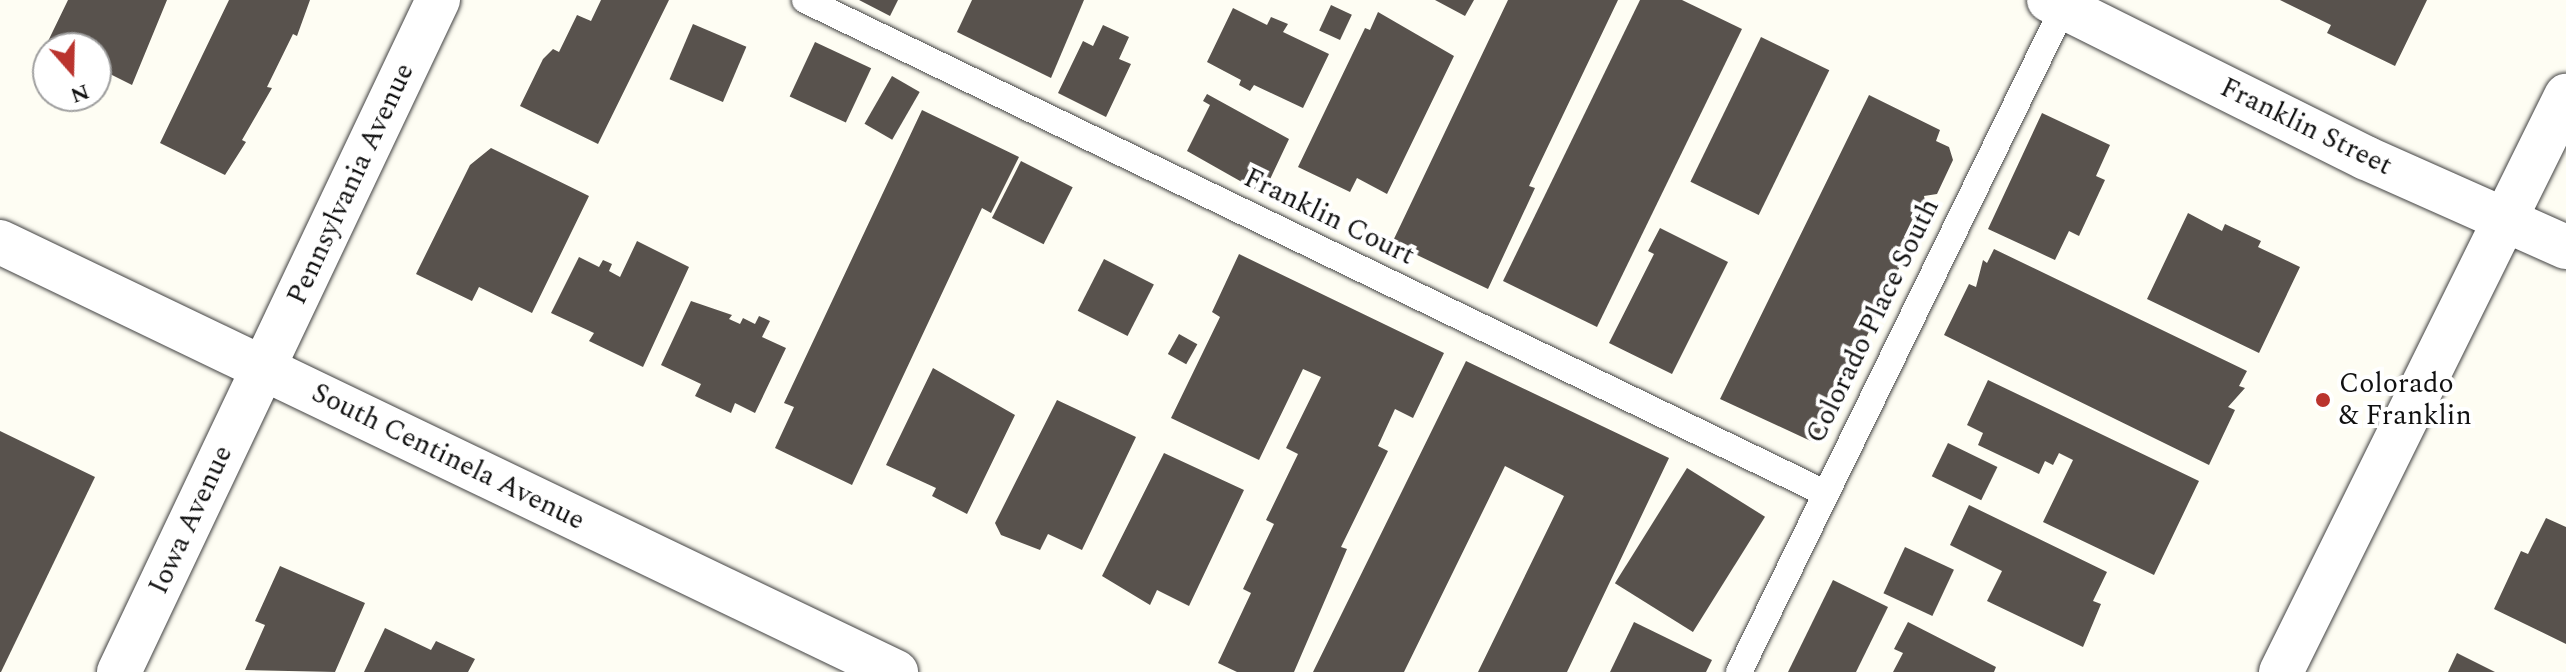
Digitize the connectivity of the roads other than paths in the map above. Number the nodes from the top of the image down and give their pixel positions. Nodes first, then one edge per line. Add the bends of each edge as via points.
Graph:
1 (438, 0) edge
2 (805, 0) edge
3 (2060, 2) edge
4 (2566, 96) edge
5 (2508, 218) junction
6 (0, 242) edge
7 (2566, 247) edge
8 (264, 369) junction
9 (1825, 493) junction
10 (119, 672) edge
11 (896, 672) edge
12 (1739, 672) edge
13 (2281, 672) edge

1 - 8 street, Pennsylvania Avenue
2 - 9 lane, Franklin Court
3 - 5 street, Franklin Street via 2366,158
3 - 9 lane, Colorado Place South
4 - 5 street
5 - 7 street, Franklin Street
5 - 13 street
6 - 8 street, South Centinela Avenue
8 - 10 street, Iowa Avenue
8 - 11 street, South Centinela Avenue
9 - 12 lane, Colorado Place South

